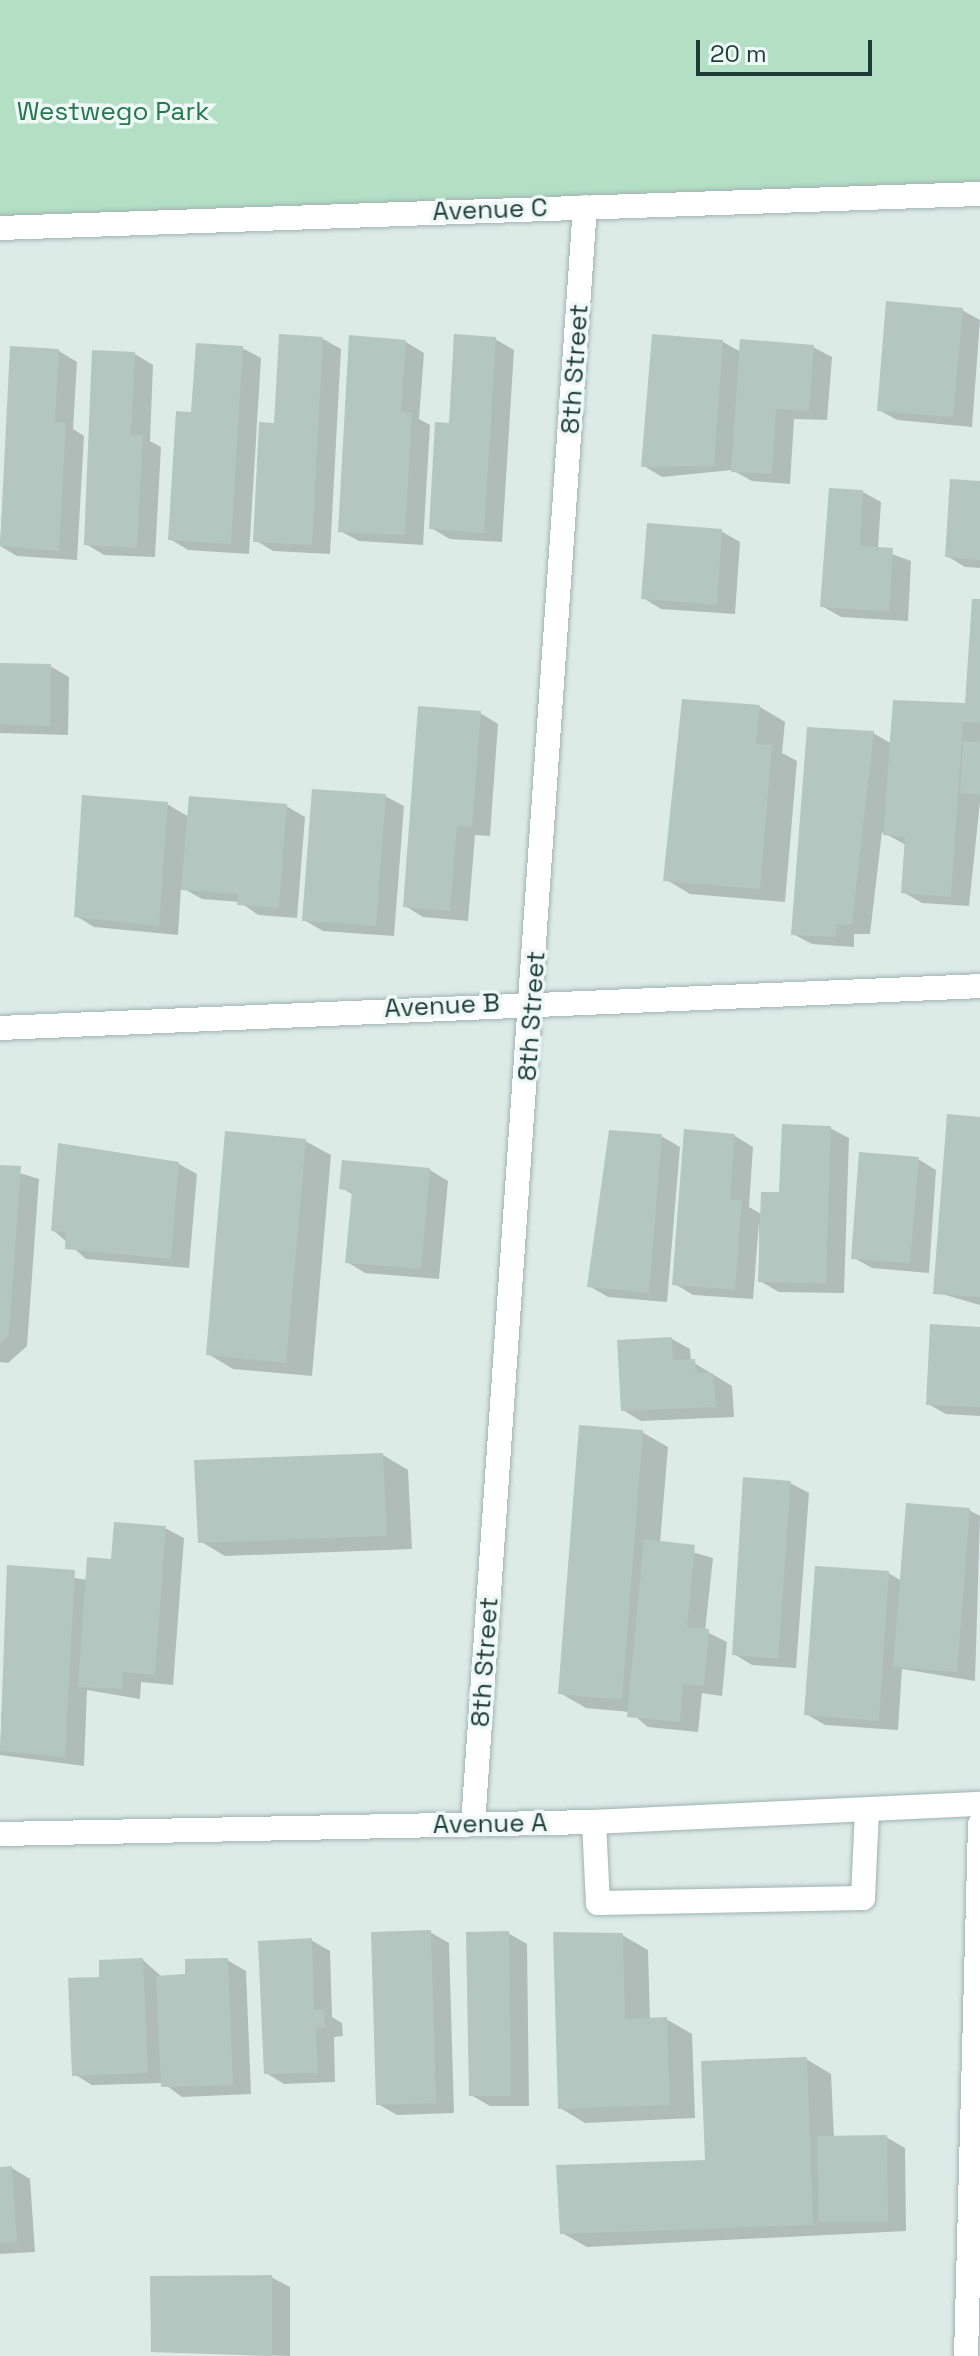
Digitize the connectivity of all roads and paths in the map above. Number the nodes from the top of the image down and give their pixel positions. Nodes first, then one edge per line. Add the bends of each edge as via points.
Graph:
1 (980, 194) edge
2 (585, 207) junction
3 (0, 228) edge
4 (980, 986) edge
5 (533, 1002) junction
6 (0, 1028) edge
7 (980, 1804) edge
8 (867, 1811) junction
9 (594, 1822) junction
10 (473, 1824) junction
11 (980, 1824) edge
12 (0, 1834) edge
13 (966, 2356) edge

1 - 2 street, Avenue C
2 - 3 street, Avenue C
2 - 5 street, 8th Street
4 - 5 street, Avenue B
5 - 6 street, Avenue B
5 - 10 street, 8th Street
7 - 8 street, Avenue A
8 - 9 street, Avenue A
8 - 9 street via 863,1898 598,1903
9 - 10 street, Avenue A
10 - 12 street, Avenue A
11 - 13 street

